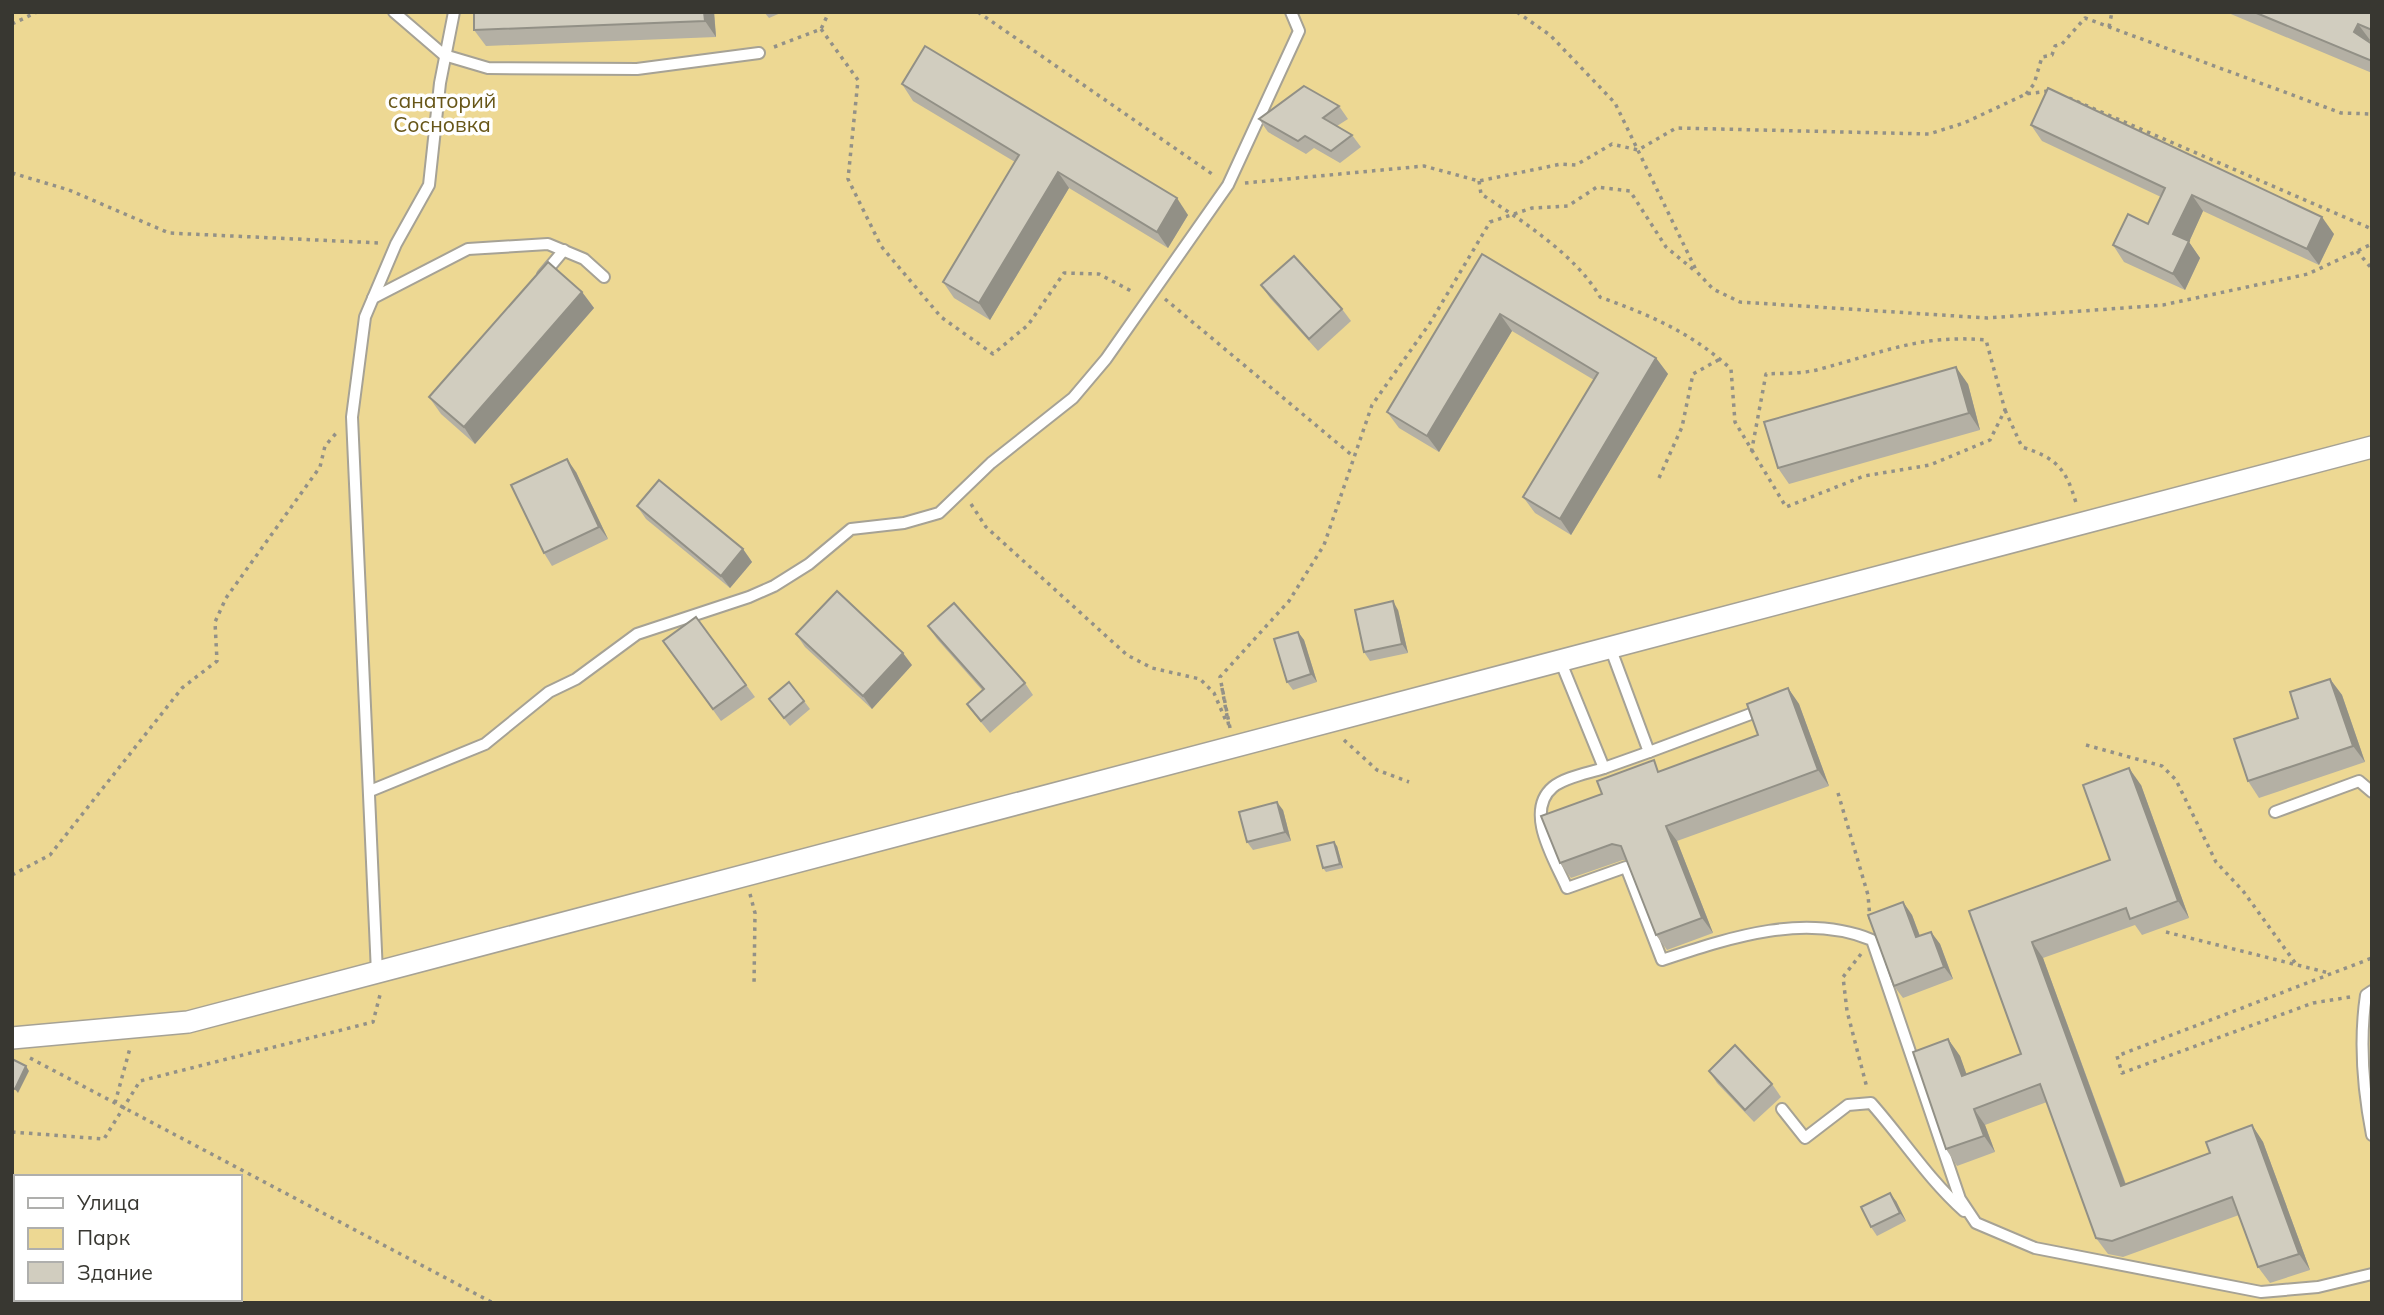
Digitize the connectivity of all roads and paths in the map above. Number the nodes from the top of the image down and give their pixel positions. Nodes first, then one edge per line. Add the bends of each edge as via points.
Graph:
1 (37, 12) edge
2 (394, 12) edge
3 (454, 12) edge
4 (829, 12) edge
5 (978, 12) edge
6 (1291, 12) edge
7 (1517, 12) edge
8 (2112, 12) edge
9 (12, 24) edge
10 (2109, 27) junction
11 (821, 29) junction
12 (759, 53) joint
13 (444, 55) junction
14 (2052, 90) edge
15 (2026, 94) junction
16 (2064, 96) edge
17 (2372, 114) edge
18 (1638, 150) junction
19 (12, 173) edge
20 (1479, 181) junction
21 (1228, 185) junction
22 (1514, 215) junction
23 (2372, 229) edge
24 (396, 244) junction
25 (2372, 244) edge
26 (564, 250) junction
27 (2357, 251) junction
28 (2372, 269) edge
29 (1697, 272) junction
30 (604, 277) dead end
31 (538, 282) edge
32 (1151, 295) junction
33 (373, 298) junction
34 (1720, 359) junction
35 (2005, 410) junction
36 (352, 417) junction
37 (2370, 446) edge
38 (1751, 454) junction
39 (1354, 457) junction
40 (1659, 478) dead end
41 (959, 494) junction
42 (2081, 522) junction
43 (1610, 647) junction
44 (1560, 660) junction
45 (1222, 688) junction
46 (1778, 704) edge
47 (1324, 722) junction
48 (1231, 738) junction
49 (2087, 745) dead end
50 (1648, 752) junction
51 (1604, 768) junction
52 (1409, 782) dead end
53 (370, 791) junction
54 (2372, 792) edge
55 (1838, 793) dead end
56 (2275, 812) dead end
57 (12, 875) edge
58 (743, 876) junction
59 (2166, 932) dead end
60 (1872, 940) junction
61 (2372, 958) edge
62 (2296, 964) junction
63 (381, 972) junction
64 (2331, 974) junction
65 (754, 986) dead end
66 (2369, 993) edge
67 (135, 1027) junction
68 (18, 1046) edge
69 (115, 1103) junction
70 (1871, 1103) junction
71 (124, 1108) junction
72 (1782, 1109) dead end
73 (12, 1132) edge
74 (2372, 1135) edge
75 (1976, 1223) junction
76 (2372, 1274) edge
77 (492, 1303) edge

1 - 9 path
2 - 13 lane
3 - 13 lane
4 - 11 path
5 - 21 path
6 - 21 lane via 1299,31
7 - 18 path via 1550,35 1615,103
8 - 10 path
10 - 15 path via 2085,18 2055,46 2052,55 2042,57
10 - 17 path via 2341,113
11 - 12 path
11 - 32 path via 858,80 848,179 881,246 941,317 993,354 1028,325 1064,273 1099,274
12 - 13 lane via 637,69 488,68
13 - 24 lane via 429,185
14 - 15 path
15 - 18 path via 1929,134 1676,128
16 - 23 path
18 - 20 path via 1612,144 1576,165
18 - 29 path
19 - 24 path via 69,190 169,233
20 - 21 path via 1424,166
20 - 22 path via 1481,194
21 - 32 lane
22 - 29 path via 1532,208 1568,206 1597,187 1630,191 1666,247
22 - 34 path via 1590,280 1600,297 1698,340
22 - 39 path via 1490,222 1430,323 1372,405
24 - 33 lane
25 - 27 path
26 - 30 lane via 584,259
26 - 31 lane
26 - 33 lane via 548,244 468,249
27 - 28 path
27 - 29 path via 2308,274 2163,304 1987,318 1740,302 1713,289
32 - 39 path
32 - 41 lane via 1073,398
33 - 36 lane via 365,317
34 - 38 path via 1731,369 1735,422
34 - 40 path via 1693,374 1682,427
35 - 38 path via 1990,440 1930,465 1864,476 1786,507
35 - 38 path via 1986,340 1951,337 1889,347 1817,370 1766,374
35 - 42 path via 2022,447 2048,455 2069,477
36 - 53 lane
36 - 57 path via 325,446 320,467 226,598 215,622 218,661 182,688 50,855
37 - 42 street
39 - 45 path via 1324,545 1289,601 1220,677
41 - 48 path via 986,527 1127,655 1152,668 1200,679 1214,693
41 - 53 lane via 939,513 904,523 851,529 809,565 748,597 637,634 576,679 549,692 485,744
42 - 43 street
43 - 44 street
43 - 50 lane
44 - 47 street
44 - 51 lane
45 - 48 path
45 - 48 path
46 - 50 lane
47 - 48 street
47 - 52 path via 1377,770
48 - 58 street
49 - 62 path via 2162,766 2176,780 2216,862
50 - 51 lane
51 - 60 lane via 1554,786 1545,797 1542,829 1567,888 1626,867 1662,960 1733,936 1799,928 1846,929
53 - 63 lane
54 - 56 lane via 2359,781
55 - 60 path via 1868,895
58 - 63 street
58 - 65 path via 755,912
59 - 62 path
60 - 70 path via 1843,977
60 - 75 lane via 1960,1199
61 - 64 path
62 - 64 path
63 - 67 street via 188,1022
63 - 71 path via 373,1021 140,1081
64 - 66 path via 2117,1056 2122,1073 2313,1003
66 - 74 lane via 2362,1024 2365,1097
67 - 68 street
67 - 69 path
68 - 69 path
69 - 71 path
70 - 72 lane via 1848,1105 1805,1138
70 - 75 lane via 1941,1191
71 - 73 path via 104,1139
71 - 77 path
75 - 76 lane via 2035,1248 2262,1292 2318,1287

